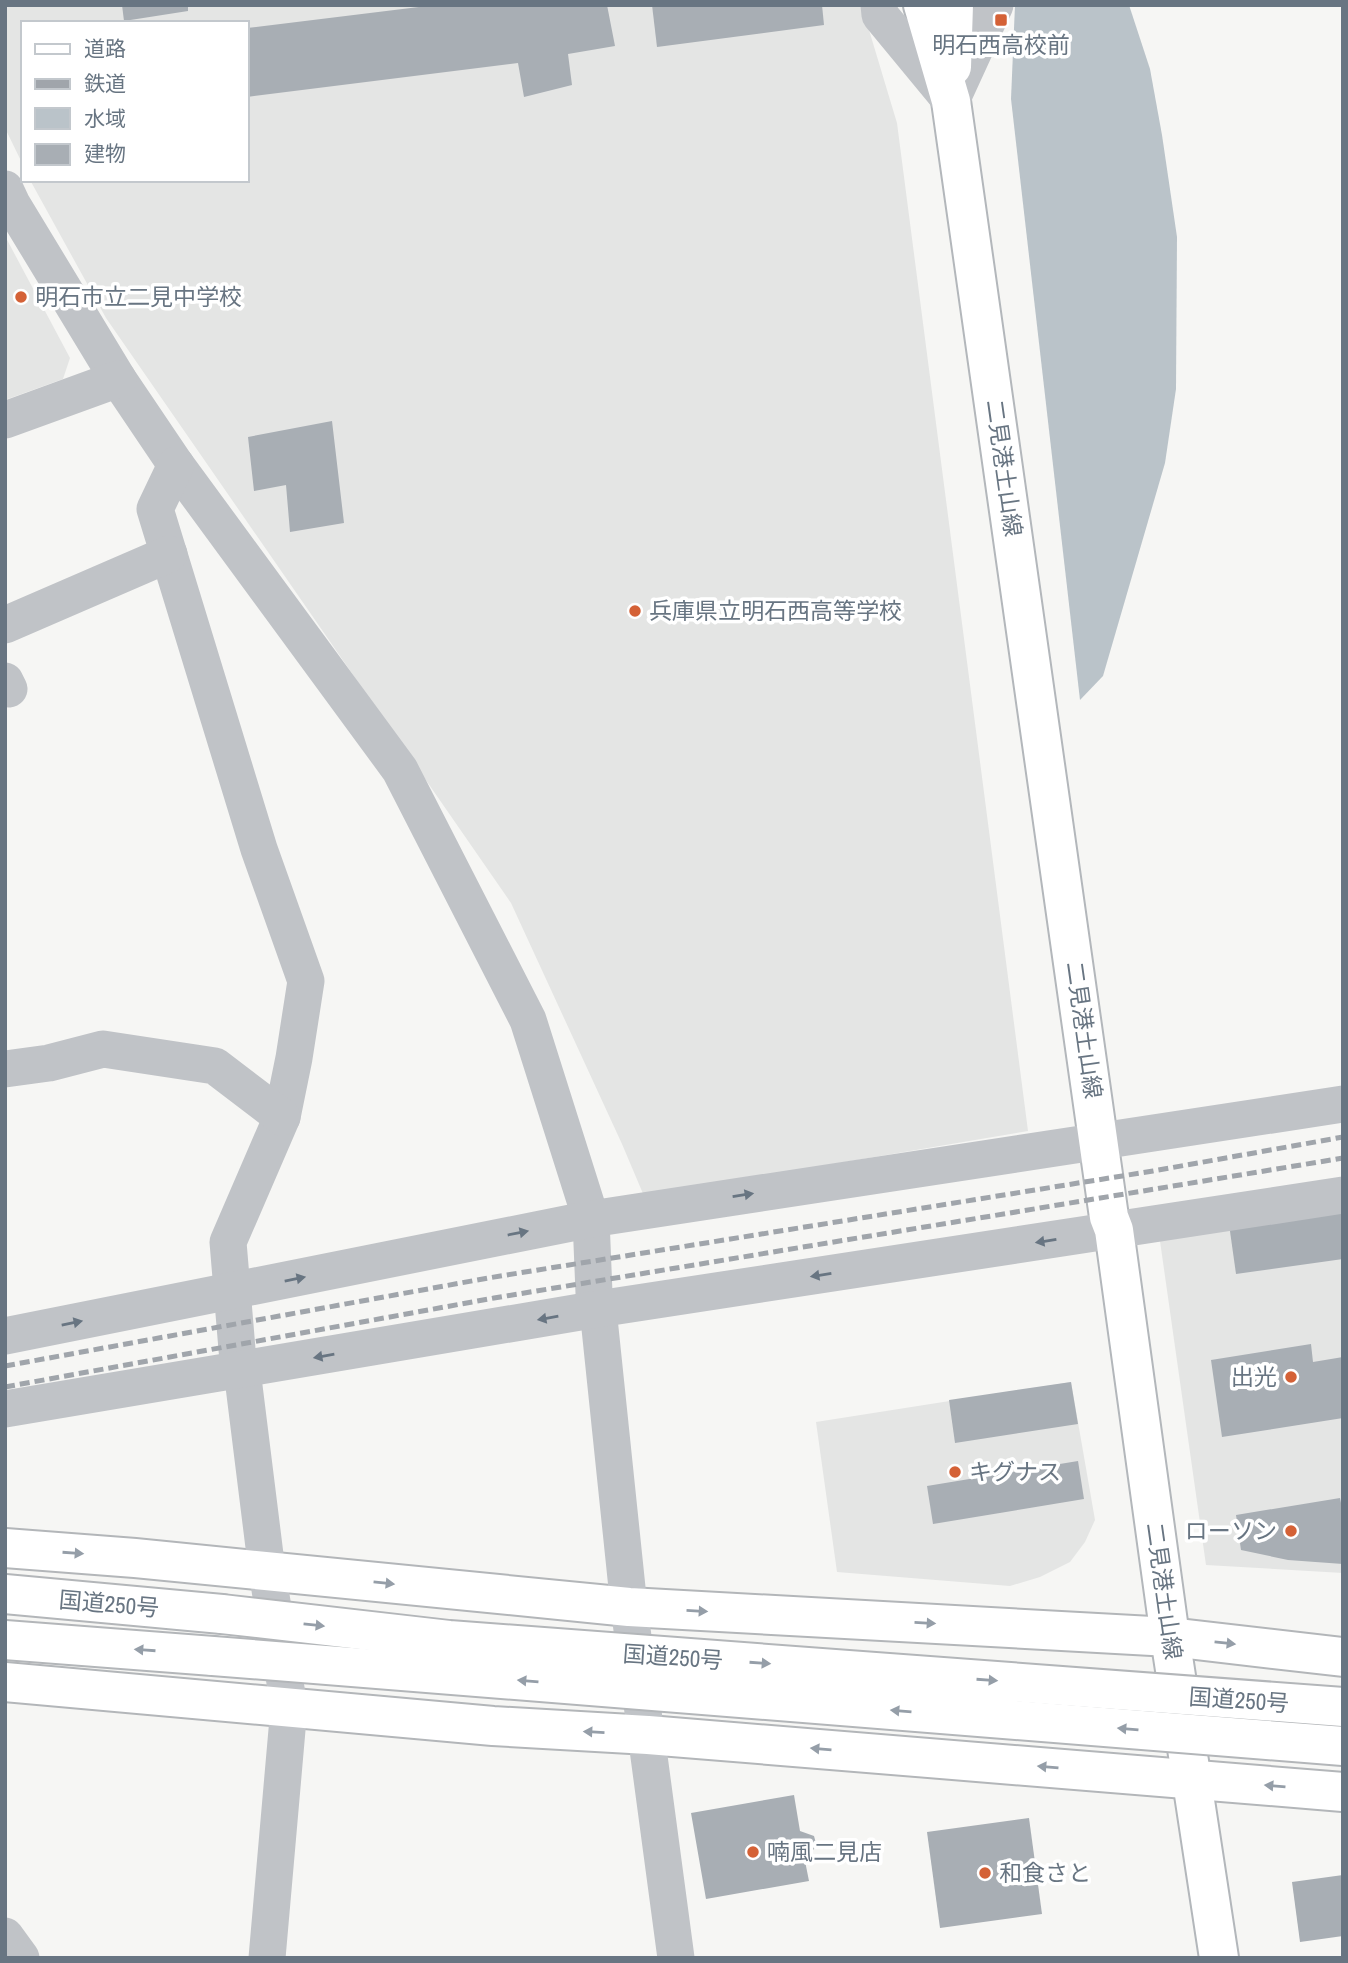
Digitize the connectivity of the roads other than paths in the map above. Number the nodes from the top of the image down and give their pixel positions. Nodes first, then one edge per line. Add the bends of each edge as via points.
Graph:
1 (878, 5) edge
2 (923, 5) edge
3 (954, 5) edge
4 (995, 5) edge
5 (951, 101) junction
6 (5, 189) edge
7 (118, 379) junction
8 (5, 420) edge
9 (176, 465) junction
10 (169, 554) junction
11 (5, 625) edge
12 (5, 1069) edge
13 (1343, 1104) edge
14 (282, 1117) junction
15 (1099, 1140) junction
16 (1343, 1195) edge
17 (591, 1219) junction
18 (1114, 1230) junction
19 (233, 1291) junction
20 (598, 1309) junction
21 (5, 1336) edge
22 (242, 1370) junction
23 (5, 1409) edge
24 (5, 1548) edge
25 (267, 1571) junction
26 (5, 1594) edge
27 (629, 1607) junction
28 (1170, 1637) junction
29 (5, 1640) edge
30 (1343, 1657) edge
31 (5, 1682) edge
32 (289, 1707) junction
33 (1343, 1707) edge
34 (648, 1735) junction
35 (1343, 1746) edge
36 (1191, 1779) junction
37 (1343, 1792) edge
38 (5, 1936) edge
39 (21, 1958) edge
40 (267, 1958) edge
41 (676, 1958) edge
42 (1219, 1958) edge

1 - 5 street via 880,15
2 - 5 main road, 二見港土山線
3 - 5 main road, 二見港土山線
4 - 5 street
5 - 15 main road, 二見港土山線
6 - 7 street
7 - 8 street
7 - 9 street
9 - 10 street via 155,509
9 - 17 street via 400,770 528,1020
10 - 11 street
10 - 14 street via 259,849 306,981
12 - 14 street via 103,1049 215,1066
13 - 15 street
14 - 19 street via 228,1242
17 -> 15 street
15 - 18 main road, 二見港土山線
16 - 18 street
19 -> 17 street
17 - 20 street
18 -> 20 street
18 - 28 main road, 二見港土山線
21 -> 19 street
19 - 22 street
20 -> 22 street
20 - 27 street
22 - 23 street
22 - 25 street
24 -> 25 main road
25 -> 27 main road
25 - 32 street
26 -> 33 main road, 国道250号, bridge via 449,1640
27 -> 28 main road
27 - 34 street
28 -> 30 main road
28 - 36 main road, 二見港土山線
35 -> 29 main road, 国道250号, bridge
31 - 32 main road
34 -> 32 main road via 492,1727
32 - 40 street
36 -> 34 main road
34 - 41 street
37 -> 36 main road
36 - 42 main road, 二見港土山線
38 - 39 street

